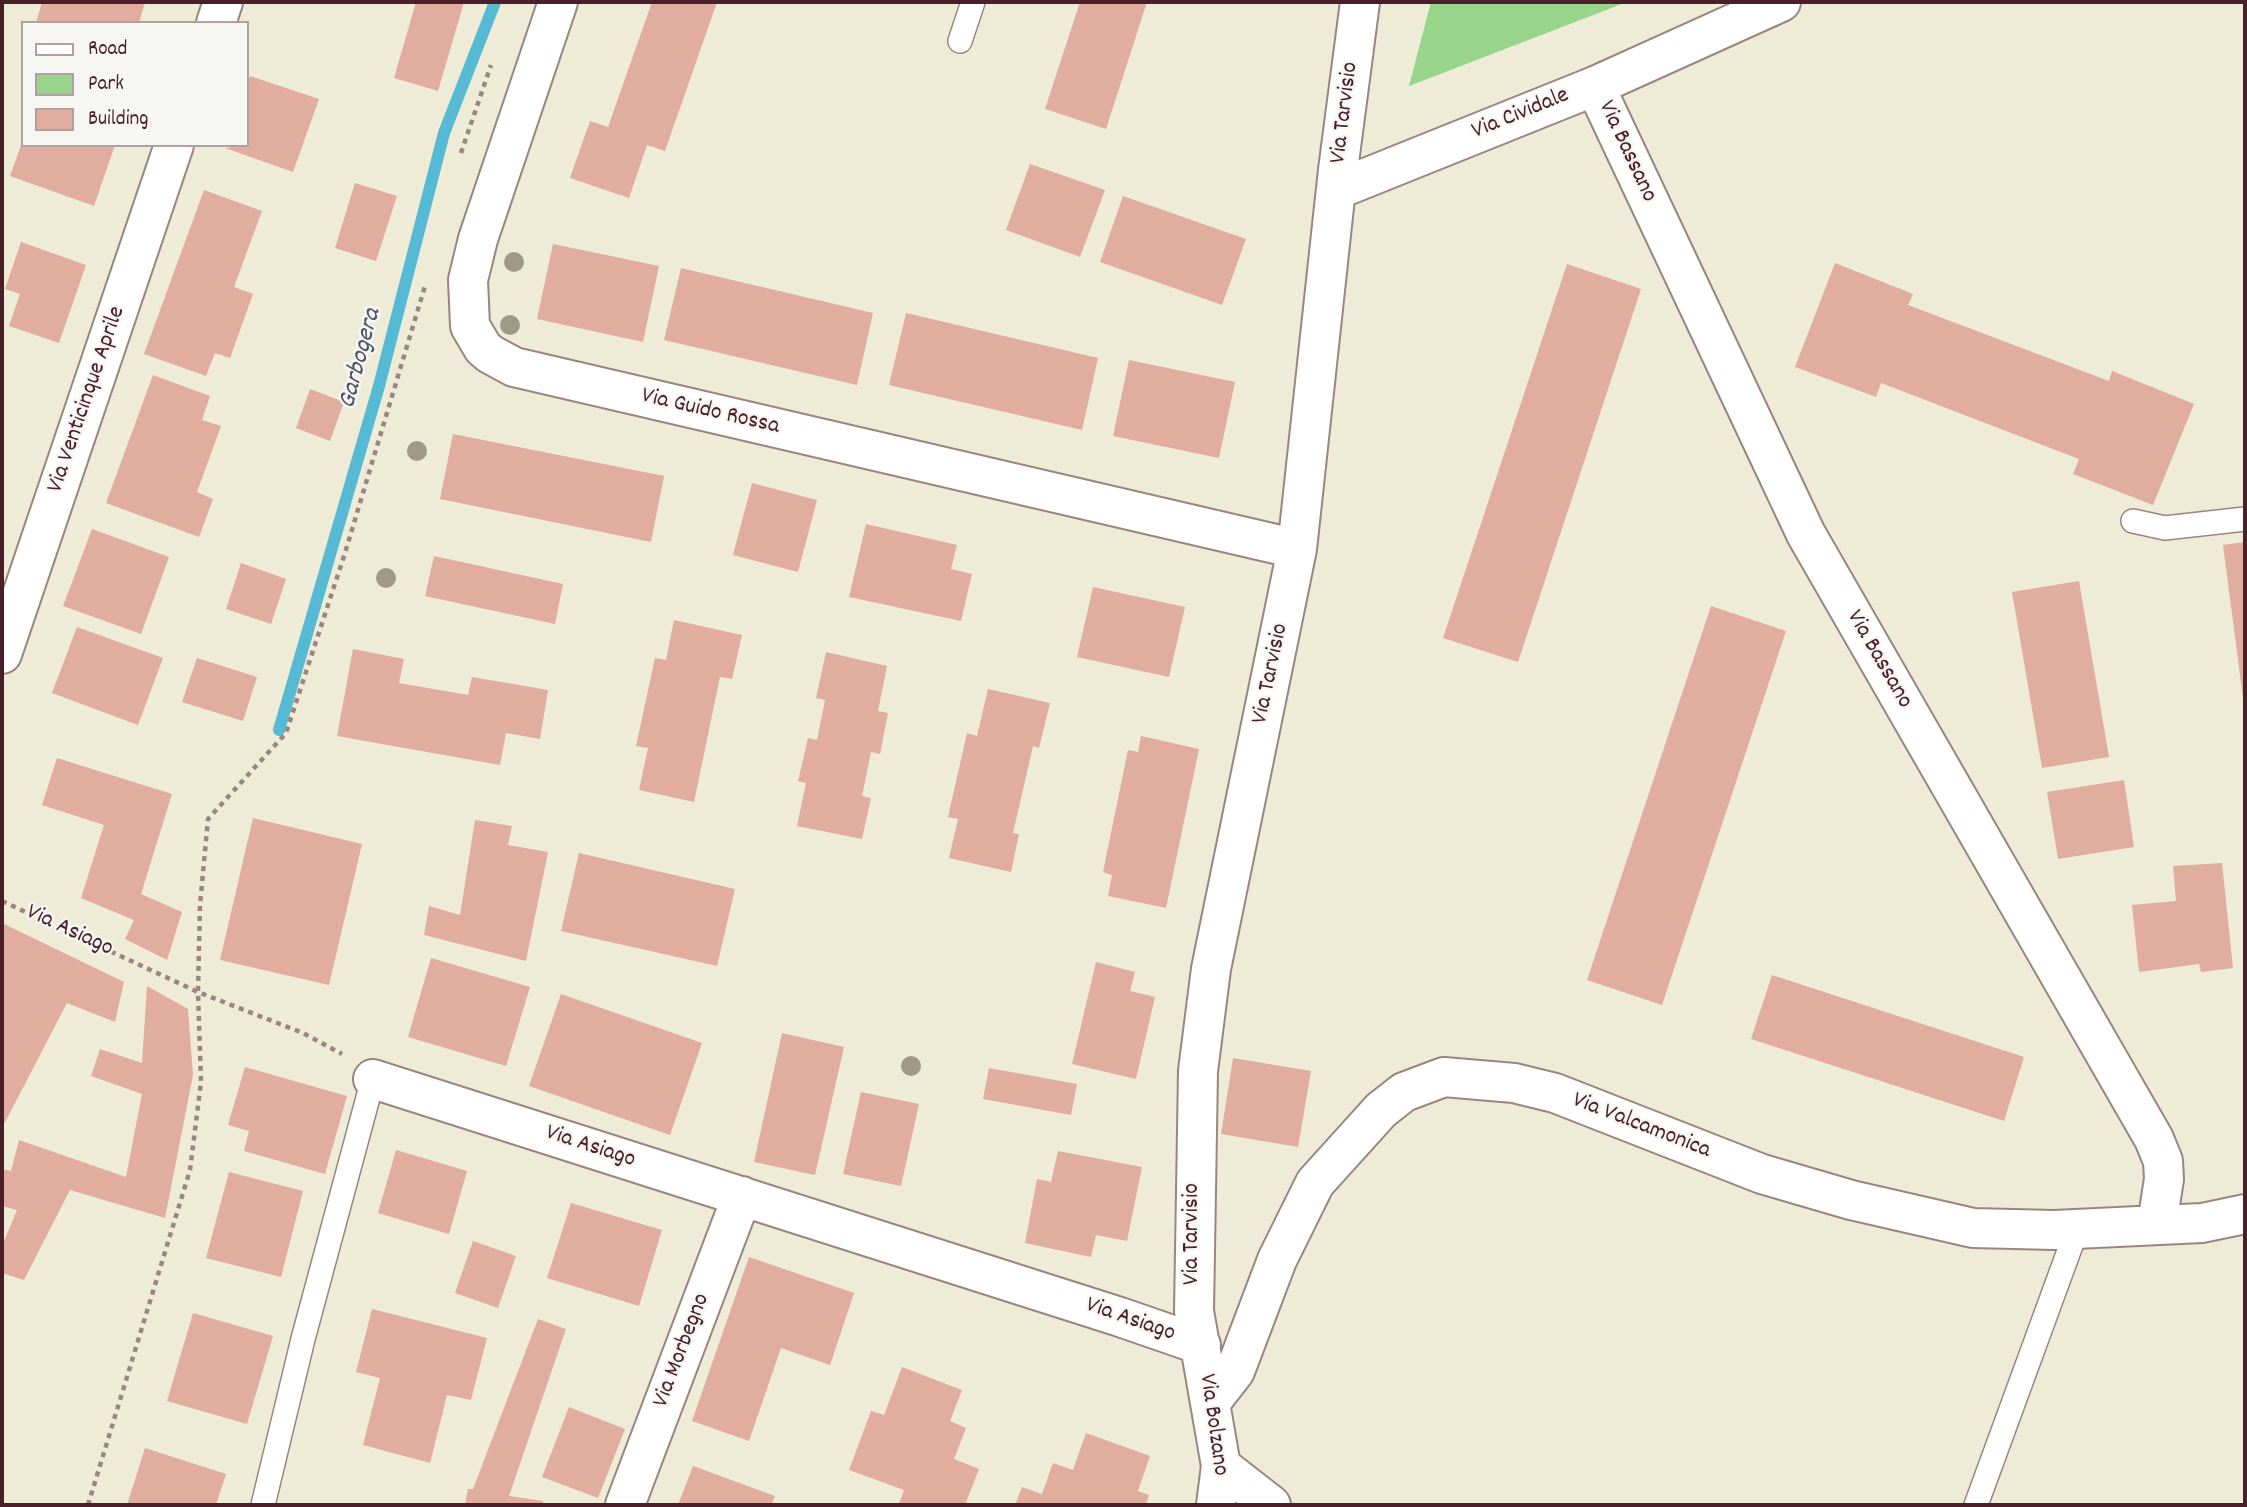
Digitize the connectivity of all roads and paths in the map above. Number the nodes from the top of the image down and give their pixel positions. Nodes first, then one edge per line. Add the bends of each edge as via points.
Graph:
1 (223, 2) edge
2 (558, 2) edge
3 (973, 2) edge
4 (1360, 2) edge
5 (1781, 2) edge
6 (217, 21) edge
7 (960, 41) dead end
8 (495, 54) dead end
9 (1595, 86) junction
10 (173, 147) edge
11 (460, 157) dead end
12 (1336, 190) junction
13 (426, 284) dead end
14 (2245, 519) edge
15 (2133, 521) dead end
16 (1297, 549) junction
17 (2, 654) edge
18 (2, 901) edge
19 (198, 992) junction
20 (373, 1080) junction
21 (742, 1196) junction
22 (2245, 1214) edge
23 (2157, 1224) junction
24 (2077, 1229) junction
25 (1201, 1345) junction
26 (1210, 1403) junction
27 (1218, 1491) edge
28 (88, 1505) edge
29 (263, 1505) edge
30 (625, 1505) edge
31 (1271, 1505) edge
32 (1976, 1505) edge

1 - 6 street
2 - 16 street, Via Guido Rossa via 468,280 470,326 490,354 514,367
3 - 7 lane
4 - 12 street, Via Tarvisio
5 - 9 street, Via Cividale
8 - 11 path
9 - 12 street, Via Cividale
9 - 23 street, Via Bassano via 1806,534 2154,1139 2164,1179
10 - 17 street, Via Venticinque Aprile
12 - 16 street, Via Tarvisio
13 - 19 path via 286,733 208,819
14 - 15 lane via 2165,528
16 - 25 street, Via Tarvisio via 1211,969 1198,1071 1194,1311
18 - 19 path, Via Asiago
19 - 20 path, Via Asiago via 326,1044
19 - 28 path via 201,1082 190,1170
20 - 21 street, Via Asiago
20 - 29 lane
21 - 25 street, Via Asiago
21 - 30 street, Via Morbegno
22 - 23 street, Via Valcamonica via 2202,1223
23 - 24 street, Via Valcamonica
24 - 26 street, Via Valcamonica via 1973,1228 1862,1203 1762,1174 1555,1093 1514,1083 1444,1077 1404,1091 1315,1183 1277,1260 1235,1371
24 - 32 lane
25 - 26 street, Via Bolzano
26 - 27 street, Via Bolzano
27 - 31 street

